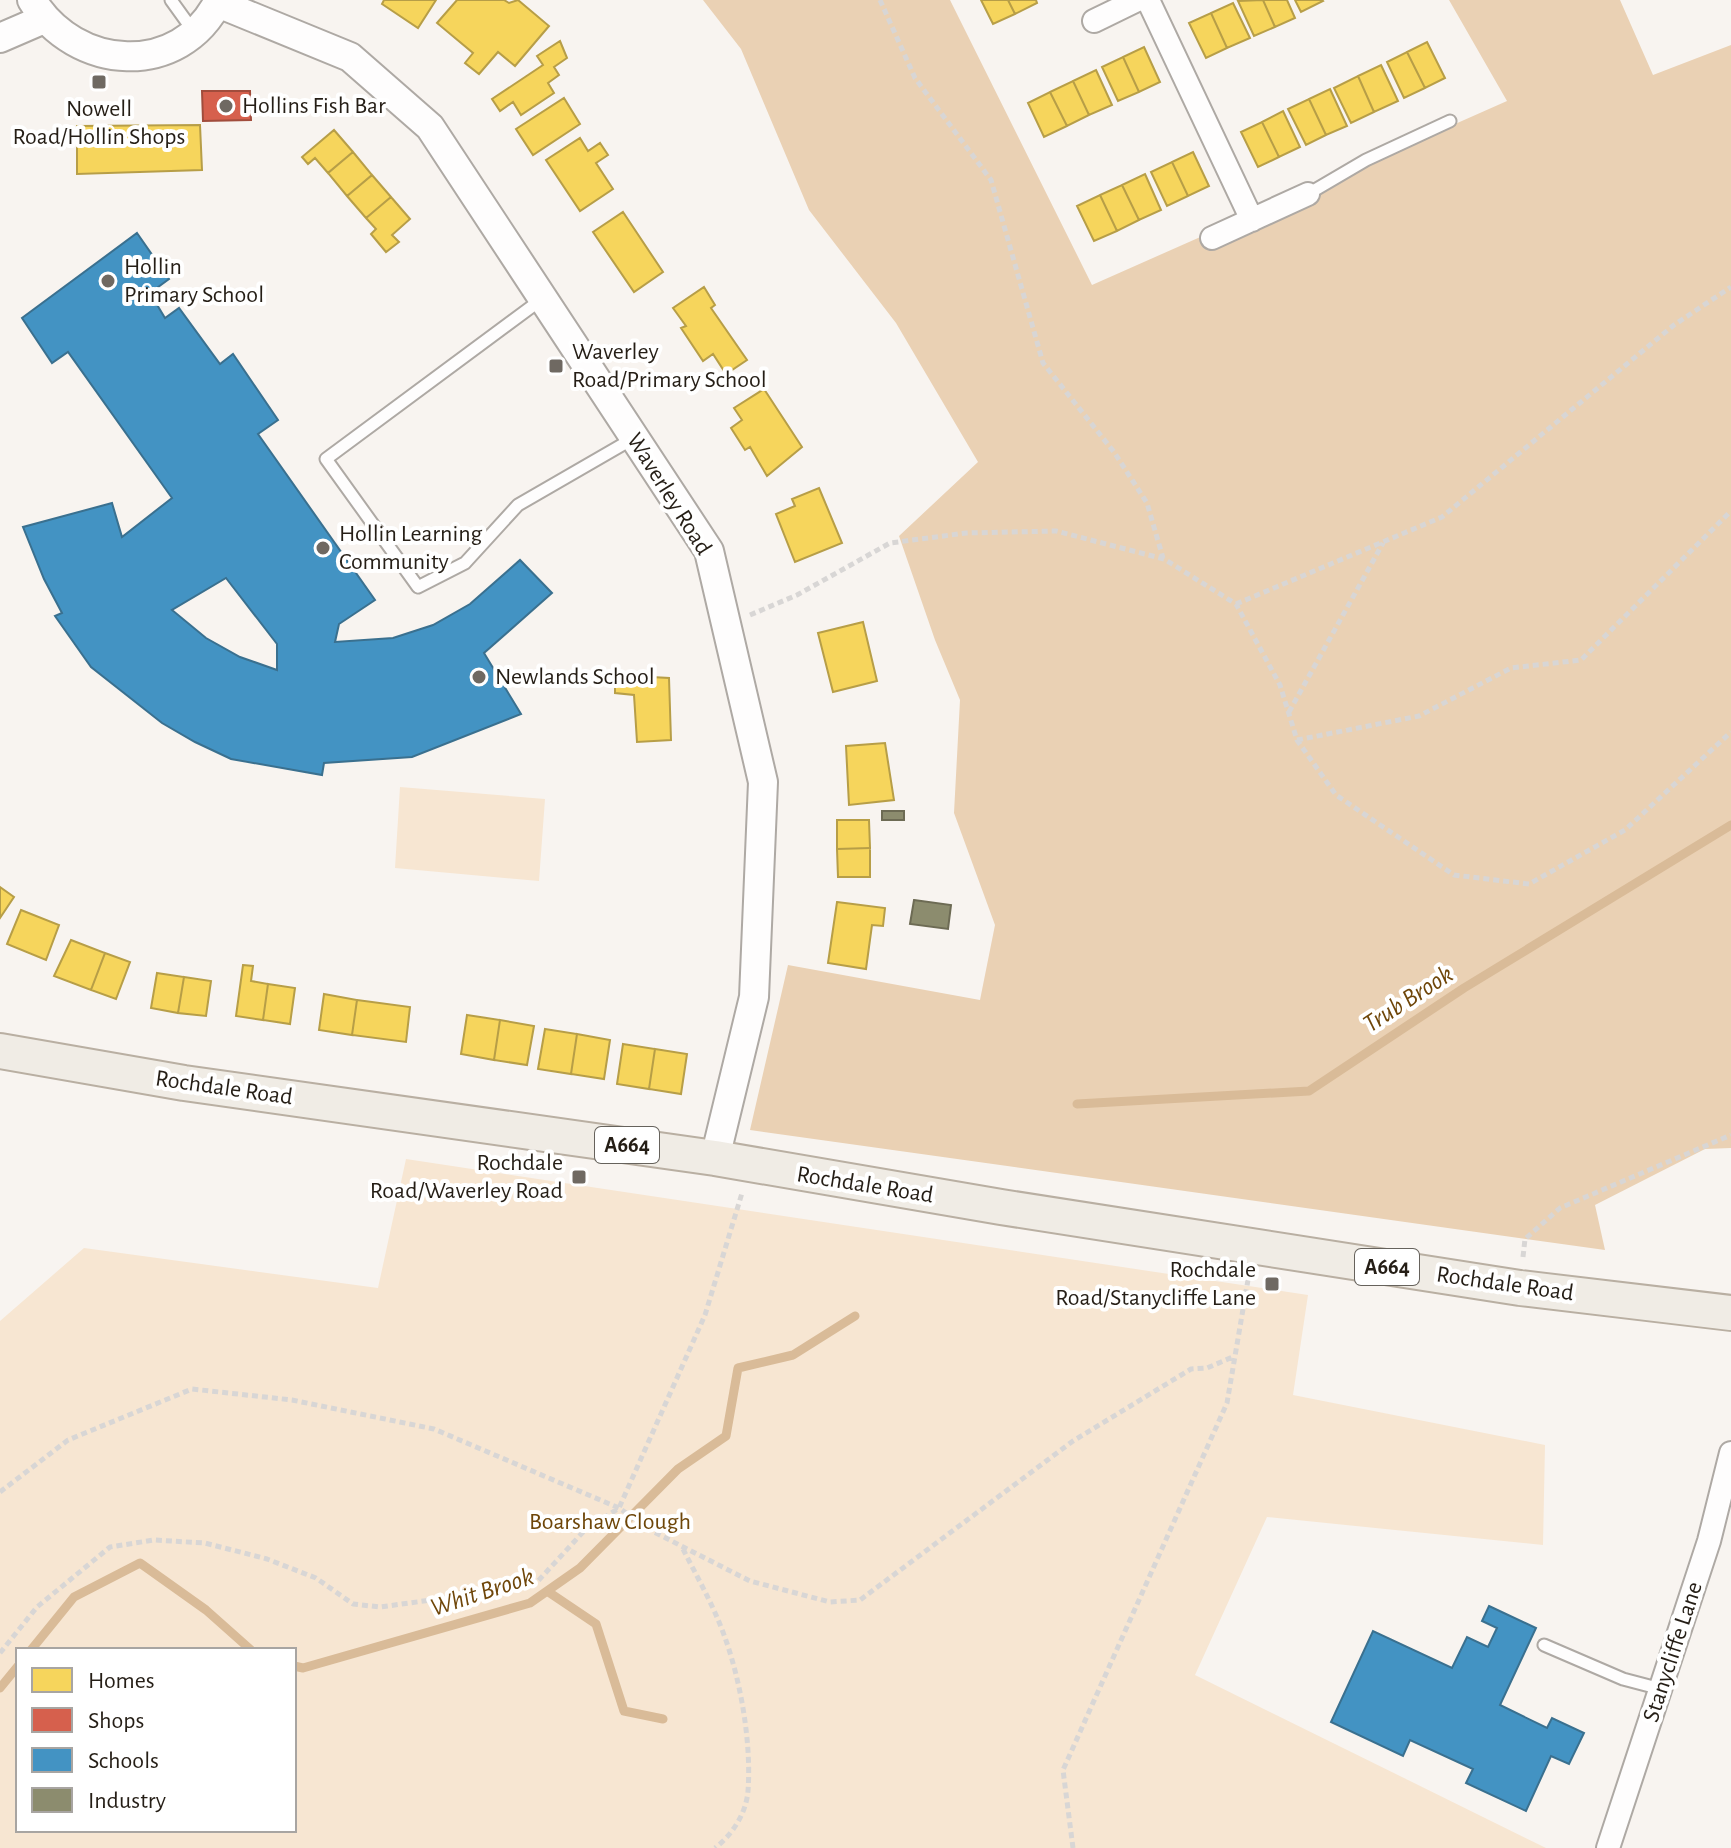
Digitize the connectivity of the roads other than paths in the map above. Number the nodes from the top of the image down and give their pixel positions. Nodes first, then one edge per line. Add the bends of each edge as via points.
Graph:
1 (171, 0) edge
2 (1137, 0) edge
3 (1148, 0) edge
4 (219, 2) edge
5 (38, 10) edge
6 (1094, 21) dead end
7 (194, 32) junction
8 (0, 38) edge
9 (1450, 121) dead end
10 (1308, 194) joint
11 (1252, 220) junction
12 (1212, 238) dead end
13 (543, 298) junction
14 (635, 437) junction
15 (0, 1051) edge
16 (715, 1158) junction
17 (1731, 1313) edge
18 (1731, 1453) edge
19 (1544, 1645) dead end
20 (1661, 1689) junction
21 (1608, 1848) edge

1 - 7 lane
2 - 6 street
3 - 11 street
4 - 7 street
4 - 13 street, Waverley Road via 350,57 430,127
5 - 7 street via 69,41 100,54 134,57
5 - 8 street
9 - 10 lane
10 - 11 street
11 - 12 street
13 - 14 street, Waverley Road
13 - 14 lane via 326,459 418,587 465,563 518,505
14 - 16 street, Waverley Road via 709,551 763,782 754,997
15 - 16 main road, Rochdale Road / A664 via 184,1083
16 - 17 main road, Rochdale Road / A664 via 1520,1288
18 - 20 street, Stanycliffe Lane
19 - 20 lane via 1623,1679
20 - 21 street, Stanycliffe Lane

